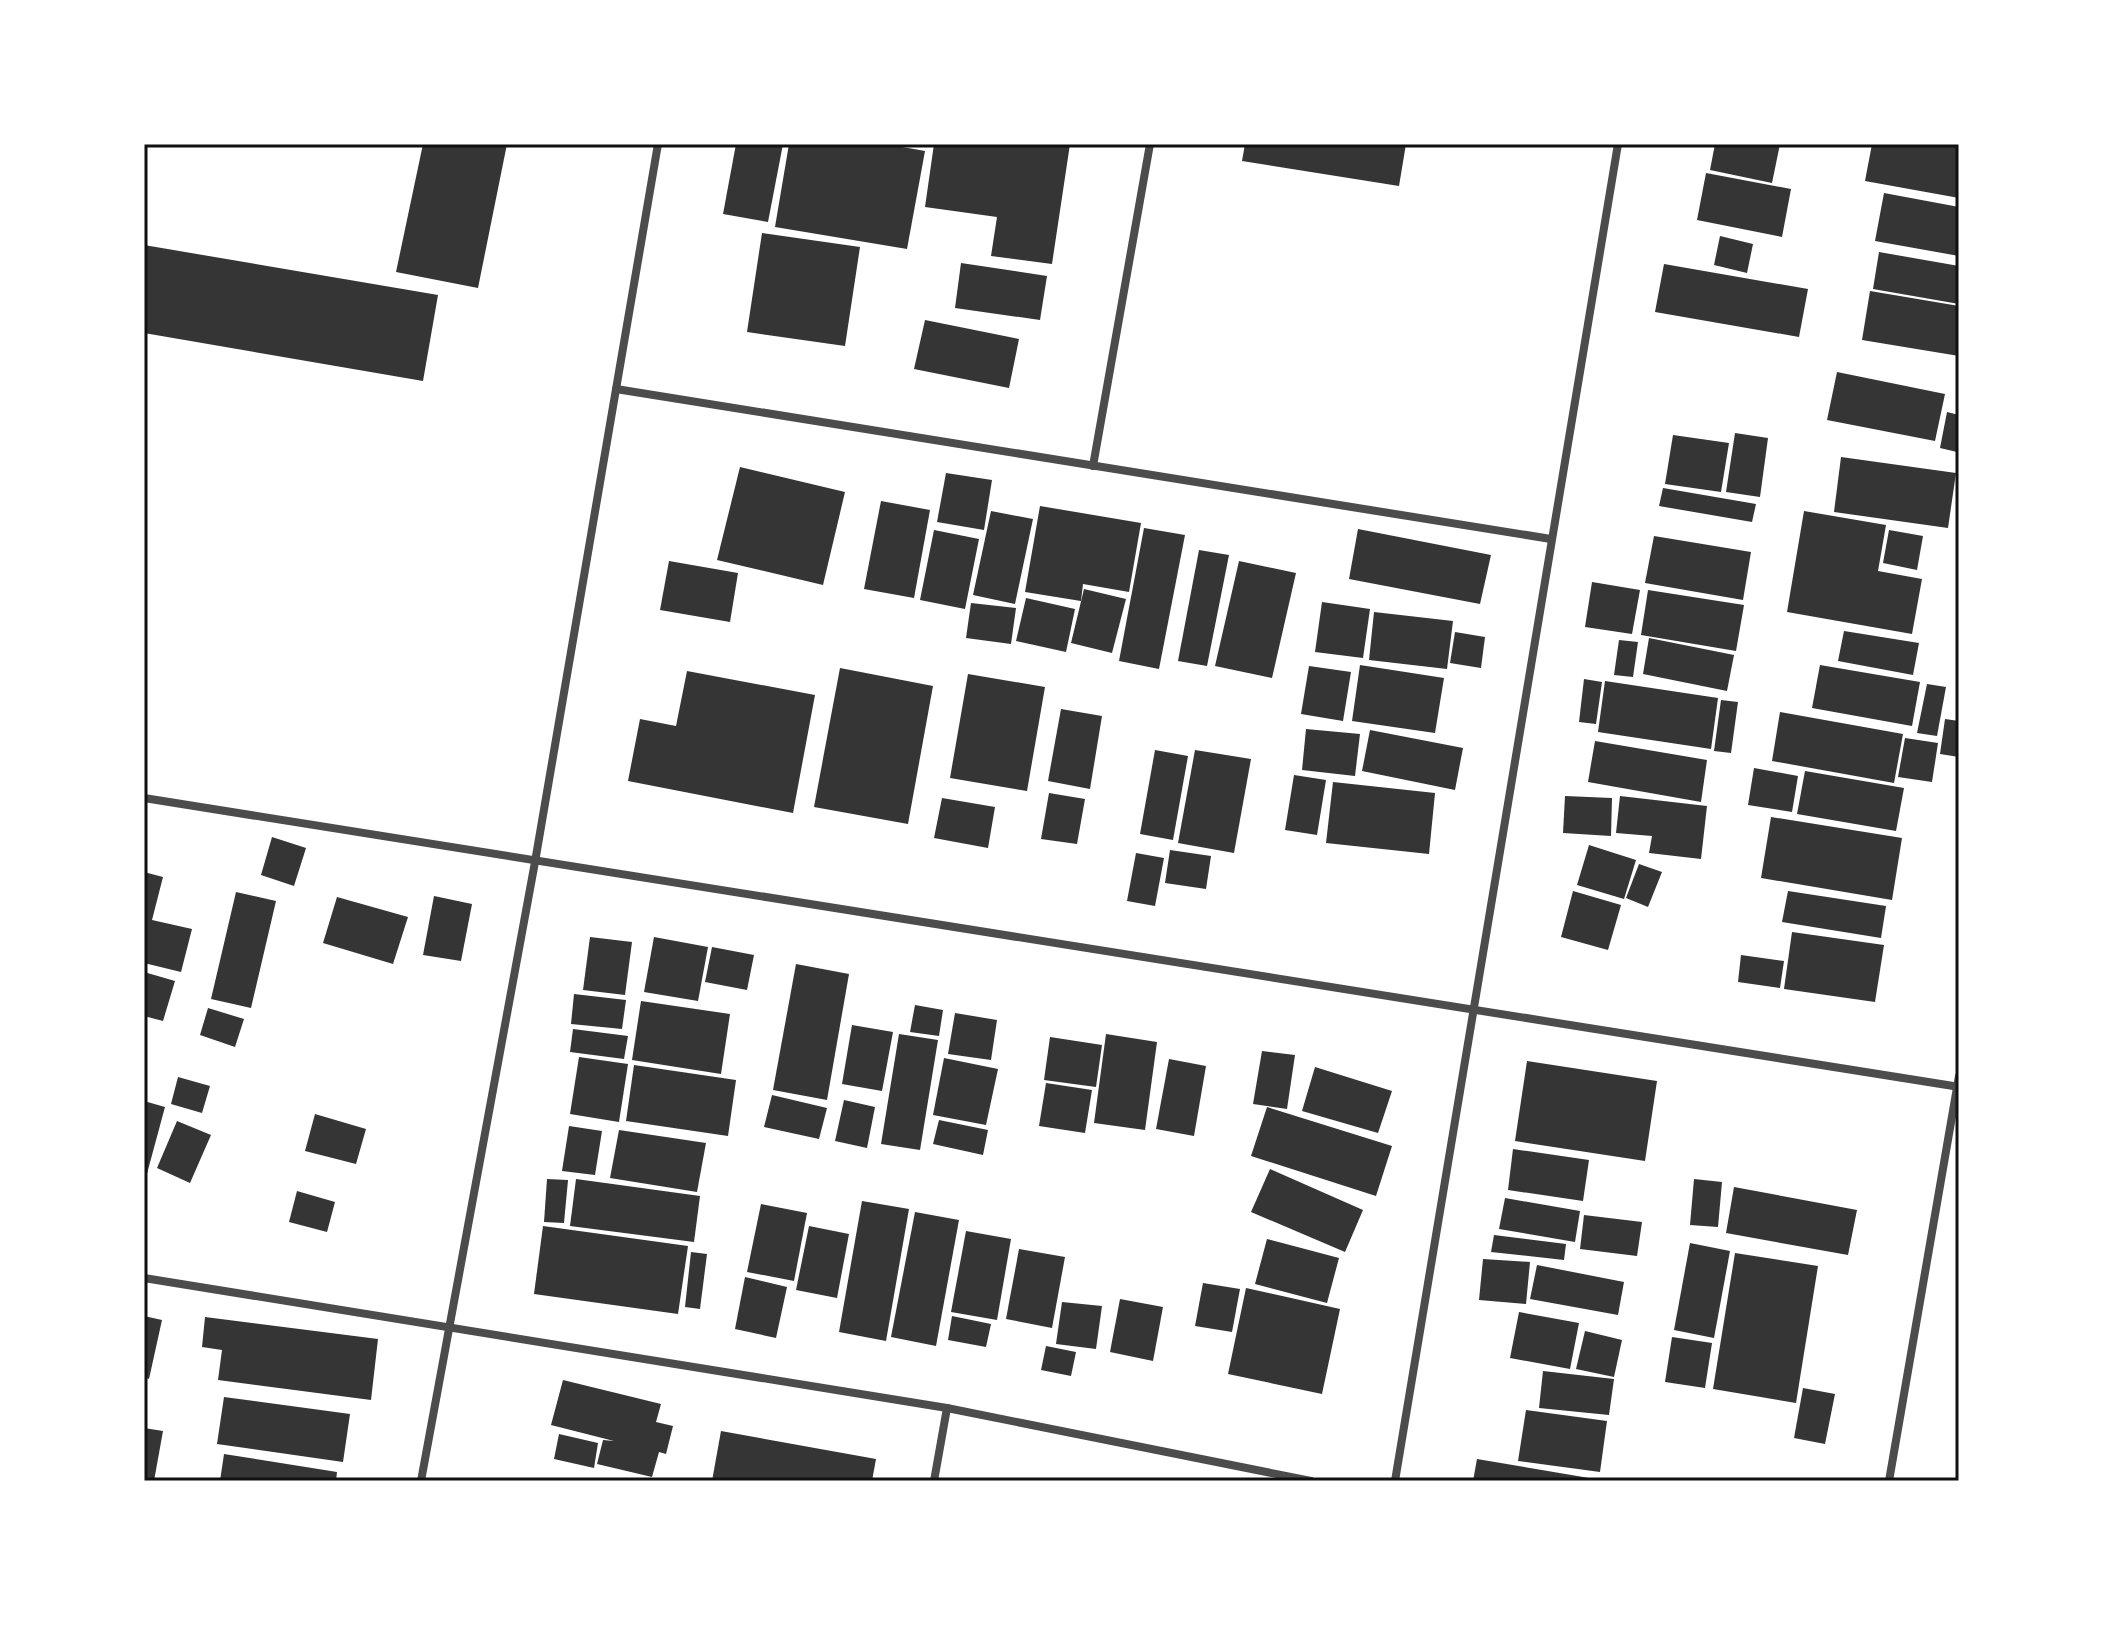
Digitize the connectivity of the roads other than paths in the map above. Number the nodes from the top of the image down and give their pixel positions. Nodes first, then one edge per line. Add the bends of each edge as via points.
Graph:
1 (658, 144) edge
2 (1150, 144) edge
3 (1618, 144) edge
4 (616, 389) junction
5 (1093, 466) junction
6 (1551, 539) junction
7 (144, 798) edge
8 (535, 862) junction
9 (1474, 1007) junction
10 (1959, 1076) edge
11 (1958, 1087) edge
12 (144, 1278) edge
13 (448, 1326) junction
14 (947, 1408) junction
15 (421, 1481) edge
16 (934, 1481) edge
17 (1311, 1481) edge
18 (1395, 1481) edge
19 (1889, 1481) edge

1 - 4 street
2 - 5 street
3 - 6 street
4 - 5 street
4 - 8 street
5 - 6 street
6 - 9 street
7 - 8 street
8 - 9 street
8 - 13 street
9 - 11 street
9 - 18 street
10 - 11 street
11 - 19 street
12 - 13 street
13 - 14 street
13 - 15 street
14 - 16 street
14 - 17 street

